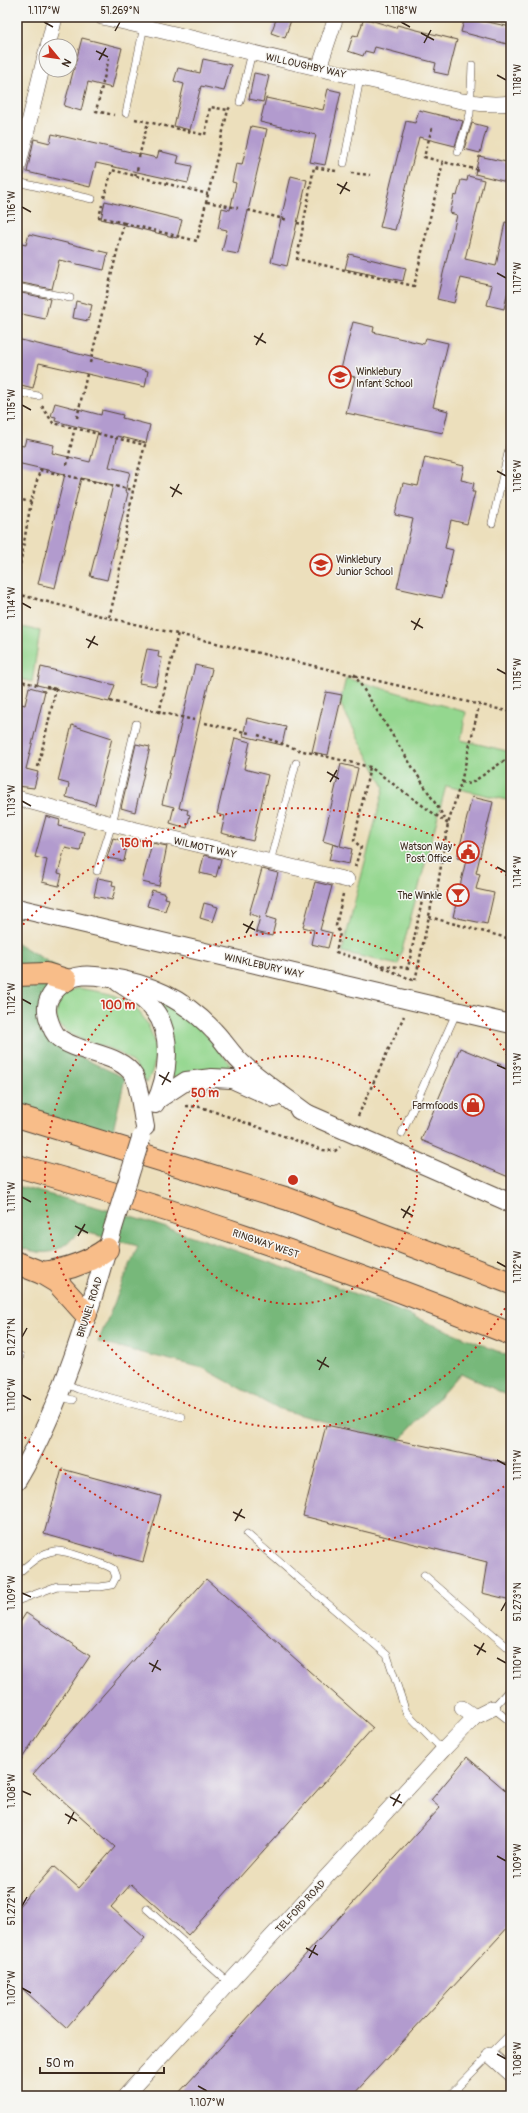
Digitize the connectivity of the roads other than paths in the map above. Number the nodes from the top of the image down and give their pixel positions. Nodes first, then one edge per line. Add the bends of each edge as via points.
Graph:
1 (55, 17) edge
2 (102, 17) edge
3 (336, 17) edge
4 (144, 26) junction
5 (50, 38) edge
6 (252, 52) junction
7 (472, 66) dead end
8 (319, 68) junction
9 (40, 78) edge
10 (360, 78) junction
11 (240, 99) road end
12 (472, 102) junction
13 (511, 103) edge
14 (126, 113) dead end
15 (458, 152) dead end
16 (344, 163) dead end
17 (17, 172) edge
18 (17, 182) edge
19 (92, 199) dead end
20 (17, 287) edge
21 (70, 298) dead end
22 (17, 392) edge
23 (37, 396) road end
24 (511, 440) edge
25 (492, 523) dead end
26 (136, 724) dead end
27 (296, 763) dead end
28 (17, 798) edge
29 (112, 824) junction
30 (270, 862) junction
31 (97, 871) dead end
32 (346, 882) road end
33 (17, 908) edge
34 (17, 975) edge
35 (112, 978) junction
36 (66, 980) junction
37 (457, 1011) junction
38 (511, 1024) edge
39 (157, 1100) junction
40 (309, 1115) junction
41 (17, 1116) edge
42 (143, 1132) junction
43 (402, 1133) dead end
44 (17, 1166) edge
45 (511, 1203) edge
46 (107, 1249) junction
47 (17, 1263) edge
48 (42, 1273) junction
49 (511, 1283) edge
50 (86, 1314) junction
51 (511, 1334) edge
52 (20, 1356) dead end
53 (17, 1369) edge
54 (65, 1393) junction
55 (182, 1417) dead end
56 (21, 1463) edge
57 (17, 1481) edge
58 (247, 1534) dead end
59 (17, 1574) edge
60 (424, 1575) dead end
61 (17, 1601) edge
62 (511, 1650) edge
63 (511, 1688) edge
64 (462, 1708) dead end
65 (493, 1708) junction
66 (475, 1717) junction
67 (511, 1722) edge
68 (443, 1750) junction
69 (147, 1909) dead end
70 (229, 1983) junction
71 (511, 2033) edge
72 (490, 2055) junction
73 (511, 2074) edge
74 (125, 2096) edge
75 (449, 2096) edge

1 - 5 street
2 - 4 street, WILLOUGHBY WAY
3 - 8 street
4 - 6 street, WILLOUGHBY WAY
4 - 14 lane
6 - 8 street, WILLOUGHBY WAY
6 - 11 lane
7 - 12 lane
8 - 10 street, WILLOUGHBY WAY
9 - 17 street
10 - 12 street, WILLOUGHBY WAY
10 - 16 lane
12 - 13 street, WILLOUGHBY WAY via 500,105
12 - 15 lane
18 - 19 lane
20 - 21 lane
22 - 23 lane
24 - 25 lane
26 - 29 lane
27 - 30 lane
28 - 29 street, WILMOTT WAY
29 - 30 street, WILMOTT WAY
29 - 31 lane
30 - 32 street, WILMOTT WAY
33 - 37 street, WINKLEBURY WAY
34 - 36 main road via 46,974
35 - 36 street via 81,975
35 - 39 street, BRUNEL ROAD via 150,1006 163,1026 166,1055
35 - 40 street via 140,983 179,1002 210,1026 244,1066
36 - 42 street, BRUNEL ROAD via 54,991 46,1009 56,1033 66,1042 123,1065 133,1075
37 - 38 street, WINKLEBURY WAY
37 - 43 lane
39 - 40 street via 186,1081 232,1079
39 - 42 street, BRUNEL ROAD
40 - 45 street
41 - 49 main road via 288,1199
42 - 46 street, BRUNEL ROAD, bridge
44 - 51 main road, RINGWAY WEST via 241,1234 379,1282
46 - 48 main road via 96,1257 78,1264
46 - 50 street, BRUNEL ROAD
47 - 48 main road
48 - 50 main road via 56,1282
50 - 54 street, BRUNEL ROAD
52 - 53 lane
54 - 55 lane via 78,1389
54 - 56 street, BRUNEL ROAD
56 - 57 street, BRUNEL ROAD
58 - 68 lane via 387,1655 406,1712
59 - 61 lane via 38,1557 55,1550 105,1564 113,1569 116,1577 112,1584 100,1587 56,1586
60 - 62 lane
63 - 65 lane
64 - 66 street
65 - 66 street, TELFORD ROAD
65 - 67 lane
66 - 68 street, TELFORD ROAD
68 - 70 street, TELFORD ROAD
69 - 70 lane
70 - 74 street, TELFORD ROAD
71 - 72 lane
72 - 73 street
72 - 75 lane

